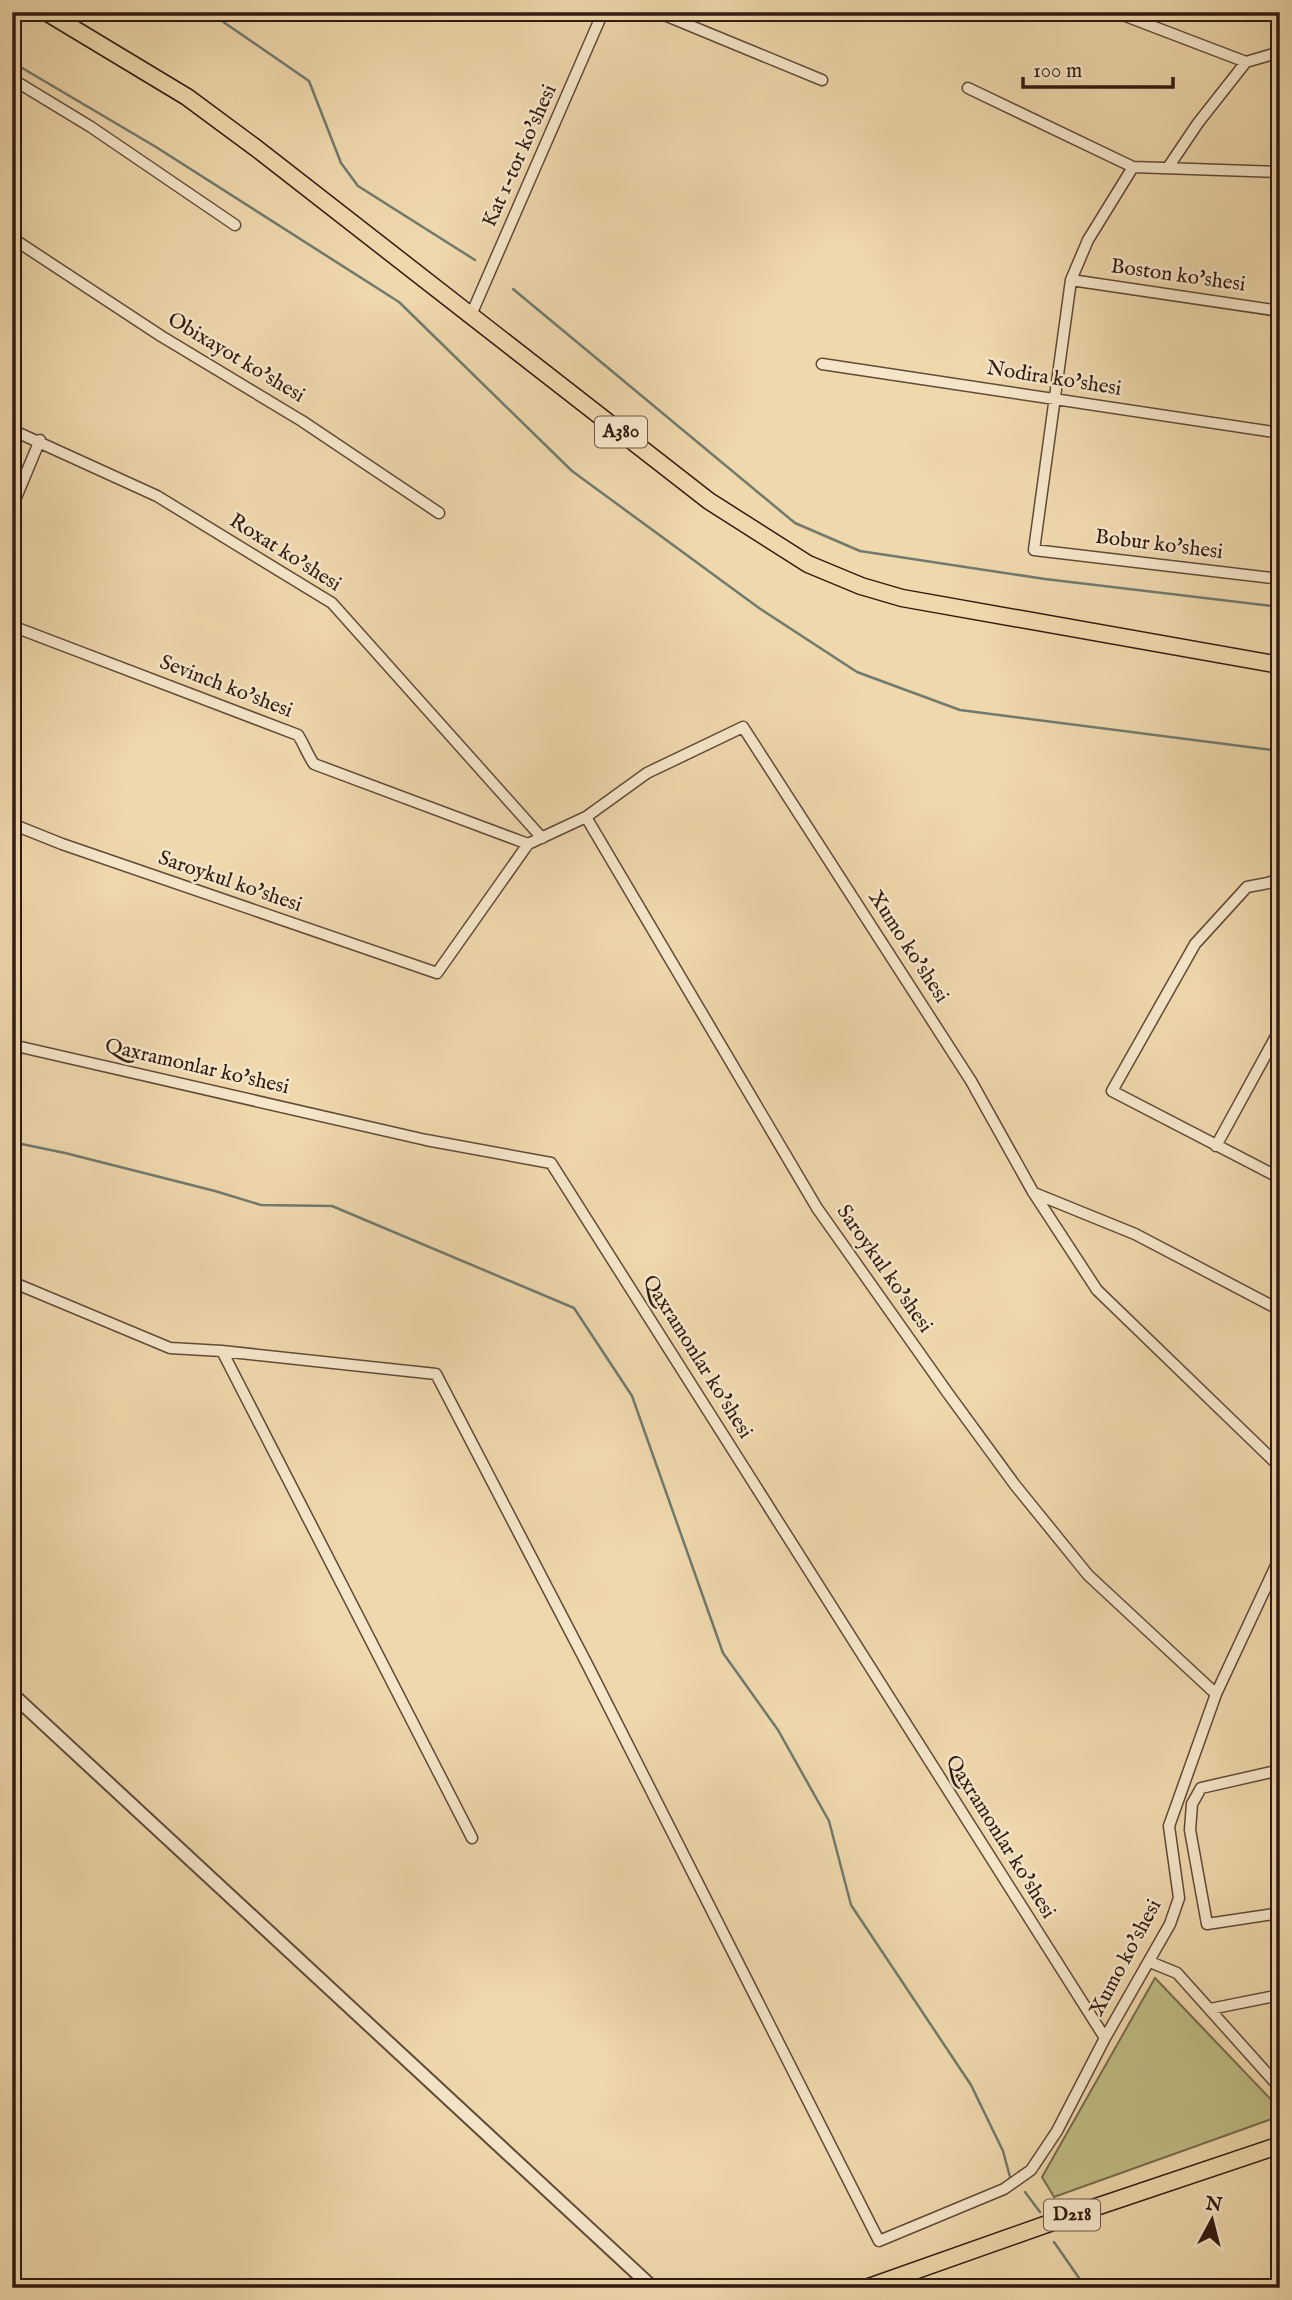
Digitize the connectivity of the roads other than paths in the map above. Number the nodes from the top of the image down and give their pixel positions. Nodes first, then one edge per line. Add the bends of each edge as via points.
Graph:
1 (46, 12) edge
2 (603, 12) edge
3 (657, 12) edge
4 (1115, 12) edge
5 (1130, 15) edge
6 (1280, 52) edge
7 (1247, 62) junction
8 (12, 79) edge
9 (822, 80) dead end
10 (968, 88) dead end
11 (1169, 166) junction
12 (1133, 167) junction
13 (1280, 172) edge
14 (235, 225) dead end
15 (12, 238) edge
16 (1071, 280) junction
17 (1280, 311) edge
18 (471, 315) junction
19 (822, 364) dead end
20 (1054, 398) junction
21 (12, 430) edge
22 (1280, 433) edge
23 (40, 440) junction
24 (12, 507) edge
25 (439, 513) dead end
26 (1280, 579) edge
27 (12, 626) edge
28 (1280, 665) edge
29 (586, 817) junction
30 (12, 824) edge
31 (542, 838) junction
32 (528, 844) junction
33 (1280, 878) edge
34 (1280, 1029) edge
35 (12, 1045) edge
36 (1216, 1146) junction
37 (1280, 1178) edge
38 (1033, 1192) junction
39 (12, 1282) edge
40 (1280, 1310) edge
41 (222, 1351) junction
42 (1280, 1467) edge
43 (1280, 1557) edge
44 (1216, 1693) junction
45 (12, 1694) edge
46 (1280, 1770) edge
47 (472, 1838) dead end
48 (1280, 1913) edge
49 (1150, 1962) junction
50 (1280, 1995) edge
51 (1210, 2010) junction
52 (1105, 2038) junction
53 (1280, 2088) edge
54 (1280, 2145) edge
55 (653, 2288) edge
56 (866, 2288) edge

1 - 18 main road, A380 via 187,97
2 - 18 street, Kat 1-tor ko'shesi
3 - 9 street
4 - 5 street
5 - 7 street
6 - 7 street
7 - 11 street
8 - 14 street
10 - 12 street
11 - 12 street
11 - 13 street
12 - 16 street via 1088,240
15 - 25 street, Obixayot ko'shesi
16 - 17 street, Boston ko'shesi
16 - 20 street
18 - 28 main road, A380 via 709,501 808,564 837,577 940,606
19 - 20 street, Nodira ko'shesi
20 - 22 street, Nodira ko'shesi
20 - 26 street, Bobur ko'shesi via 1034,550
21 - 23 street, Roxat ko'shesi
23 - 24 street
23 - 31 street, Roxat ko'shesi via 157,496 332,603
27 - 32 street, Sevinch ko'shesi via 298,735 314,764
29 - 31 street
29 - 38 street, Xumo ko'shesi via 647,773 743,727 971,1081
29 - 44 street, Saroykul ko'shesi via 817,1208 955,1403 1088,1575
30 - 32 street, Saroykul ko'shesi via 437,973
31 - 32 street
33 - 36 street via 1247,887 1195,944 1112,1091
34 - 36 street
35 - 52 street, Qaxramonlar ko'shesi via 426,1140 551,1163
36 - 37 street
38 - 40 street via 1135,1234
38 - 42 street, Xumo ko'shesi via 1097,1290
39 - 41 street via 170,1348
41 - 47 street
41 - 52 street, Xumo ko'shesi via 436,1374 879,2241 1004,2189 1031,2170 1057,2131
43 - 44 street, Xumo ko'shesi
44 - 49 street, Xumo ko'shesi via 1169,1826 1178,1898
45 - 55 street
46 - 48 street via 1201,1788 1192,1804 1190,1830 1207,1924
49 - 51 street via 1177,1973
49 - 52 street, Xumo ko'shesi
50 - 51 street
51 - 53 street
54 - 56 main road, D218

